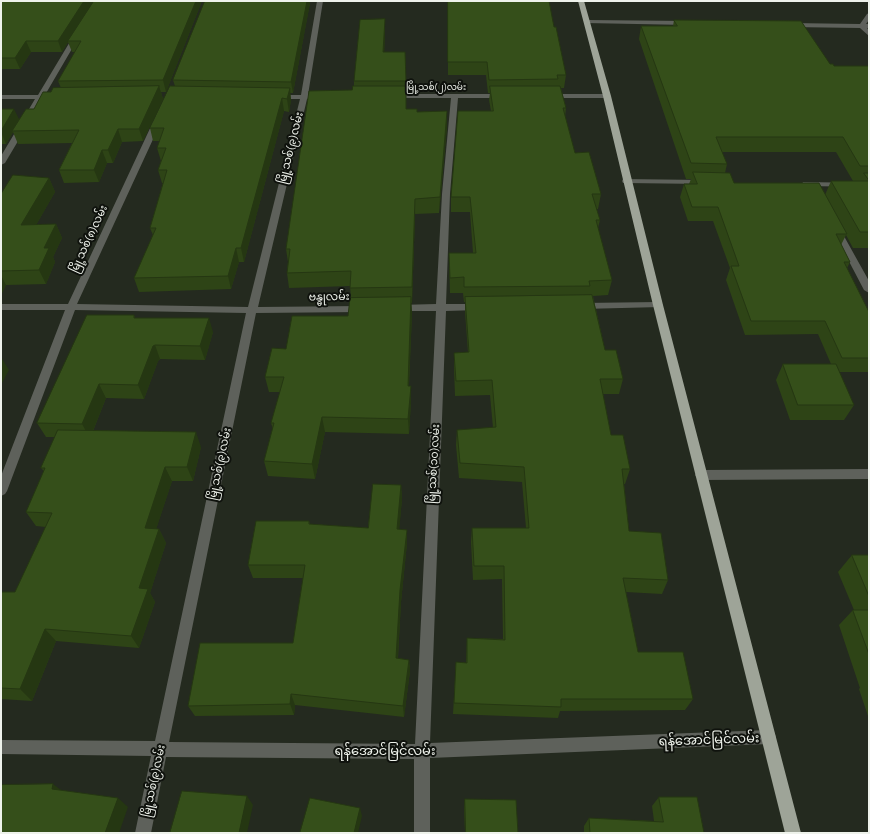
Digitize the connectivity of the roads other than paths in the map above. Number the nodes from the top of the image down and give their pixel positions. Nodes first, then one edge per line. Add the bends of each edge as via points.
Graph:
1 (320, 1) edge
2 (581, 1) edge
3 (869, 15) edge
4 (588, 22) junction
5 (697, 23) edge
6 (784, 25) edge
7 (866, 26) edge
8 (83, 27) edge
9 (869, 34) edge
10 (1, 96) edge
11 (62, 96) edge
12 (264, 96) edge
13 (383, 96) edge
14 (455, 96) junction
15 (511, 96) edge
16 (543, 96) edge
17 (607, 96) junction
18 (39, 97) junction
19 (304, 97) junction
20 (320, 97) edge
21 (160, 116) edge
22 (1, 163) edge
23 (626, 181) junction
24 (711, 182) edge
25 (796, 184) edge
26 (869, 185) edge
27 (831, 219) edge
28 (869, 290) edge
29 (573, 306) edge
30 (658, 306) junction
31 (1, 307) edge
32 (71, 307) junction
33 (488, 307) edge
34 (370, 308) edge
35 (386, 308) edge
36 (441, 308) junction
37 (252, 310) junction
38 (869, 474) edge
39 (701, 475) junction
40 (1, 491) edge
41 (769, 737) junction
42 (1, 747) edge
43 (160, 750) junction
44 (422, 752) junction
45 (143, 833) edge
46 (422, 833) edge
47 (793, 833) edge

1 - 19 street, မြို့သစ်(၉)လမ်း
2 - 4 highway
3 - 7 street
4 - 5 street
4 - 17 highway
6 - 7 street
7 - 9 street
8 - 18 street
10 - 18 street
11 - 18 street
12 - 19 street
13 - 14 street, မြို့သစ်(၂)လမ်း
14 - 15 street, မြို့သစ်(၂)လမ်း
14 - 36 street, မြို့သစ်(၁၀)လမ်း via 446,194
16 - 17 street
17 - 23 highway
18 - 22 street
19 - 20 street
19 - 37 street, မြို့သစ်(၉)လမ်း
21 - 32 street, မြို့သစ်(၈)လမ်း
23 - 24 street
23 - 30 highway
25 - 26 street via 814,188
27 - 28 street
29 - 30 street
30 - 39 highway
31 - 32 street, ဗန္ဓုလမ်း
32 - 37 street, ဗန္ဓုလမ်း
32 - 40 street, မြို့သစ်(၈)လမ်း
33 - 36 street
34 - 37 street, ဗန္ဓုလမ်း
35 - 36 street
36 - 44 street, မြို့သစ်(၁၀)လမ်း
37 - 43 street, မြို့သစ်(၉)လမ်း
38 - 39 street
39 - 41 highway
41 - 44 street, ရန်အောင်မြင်လမ်း
41 - 47 highway
42 - 43 street, ရန်အောင်မြင်လမ်း
43 - 44 street, ရန်အောင်မြင်လမ်း
43 - 45 street, မြို့သစ်(၉)လမ်း
44 - 46 street, မြို့သစ်(၁၀)လမ်း

